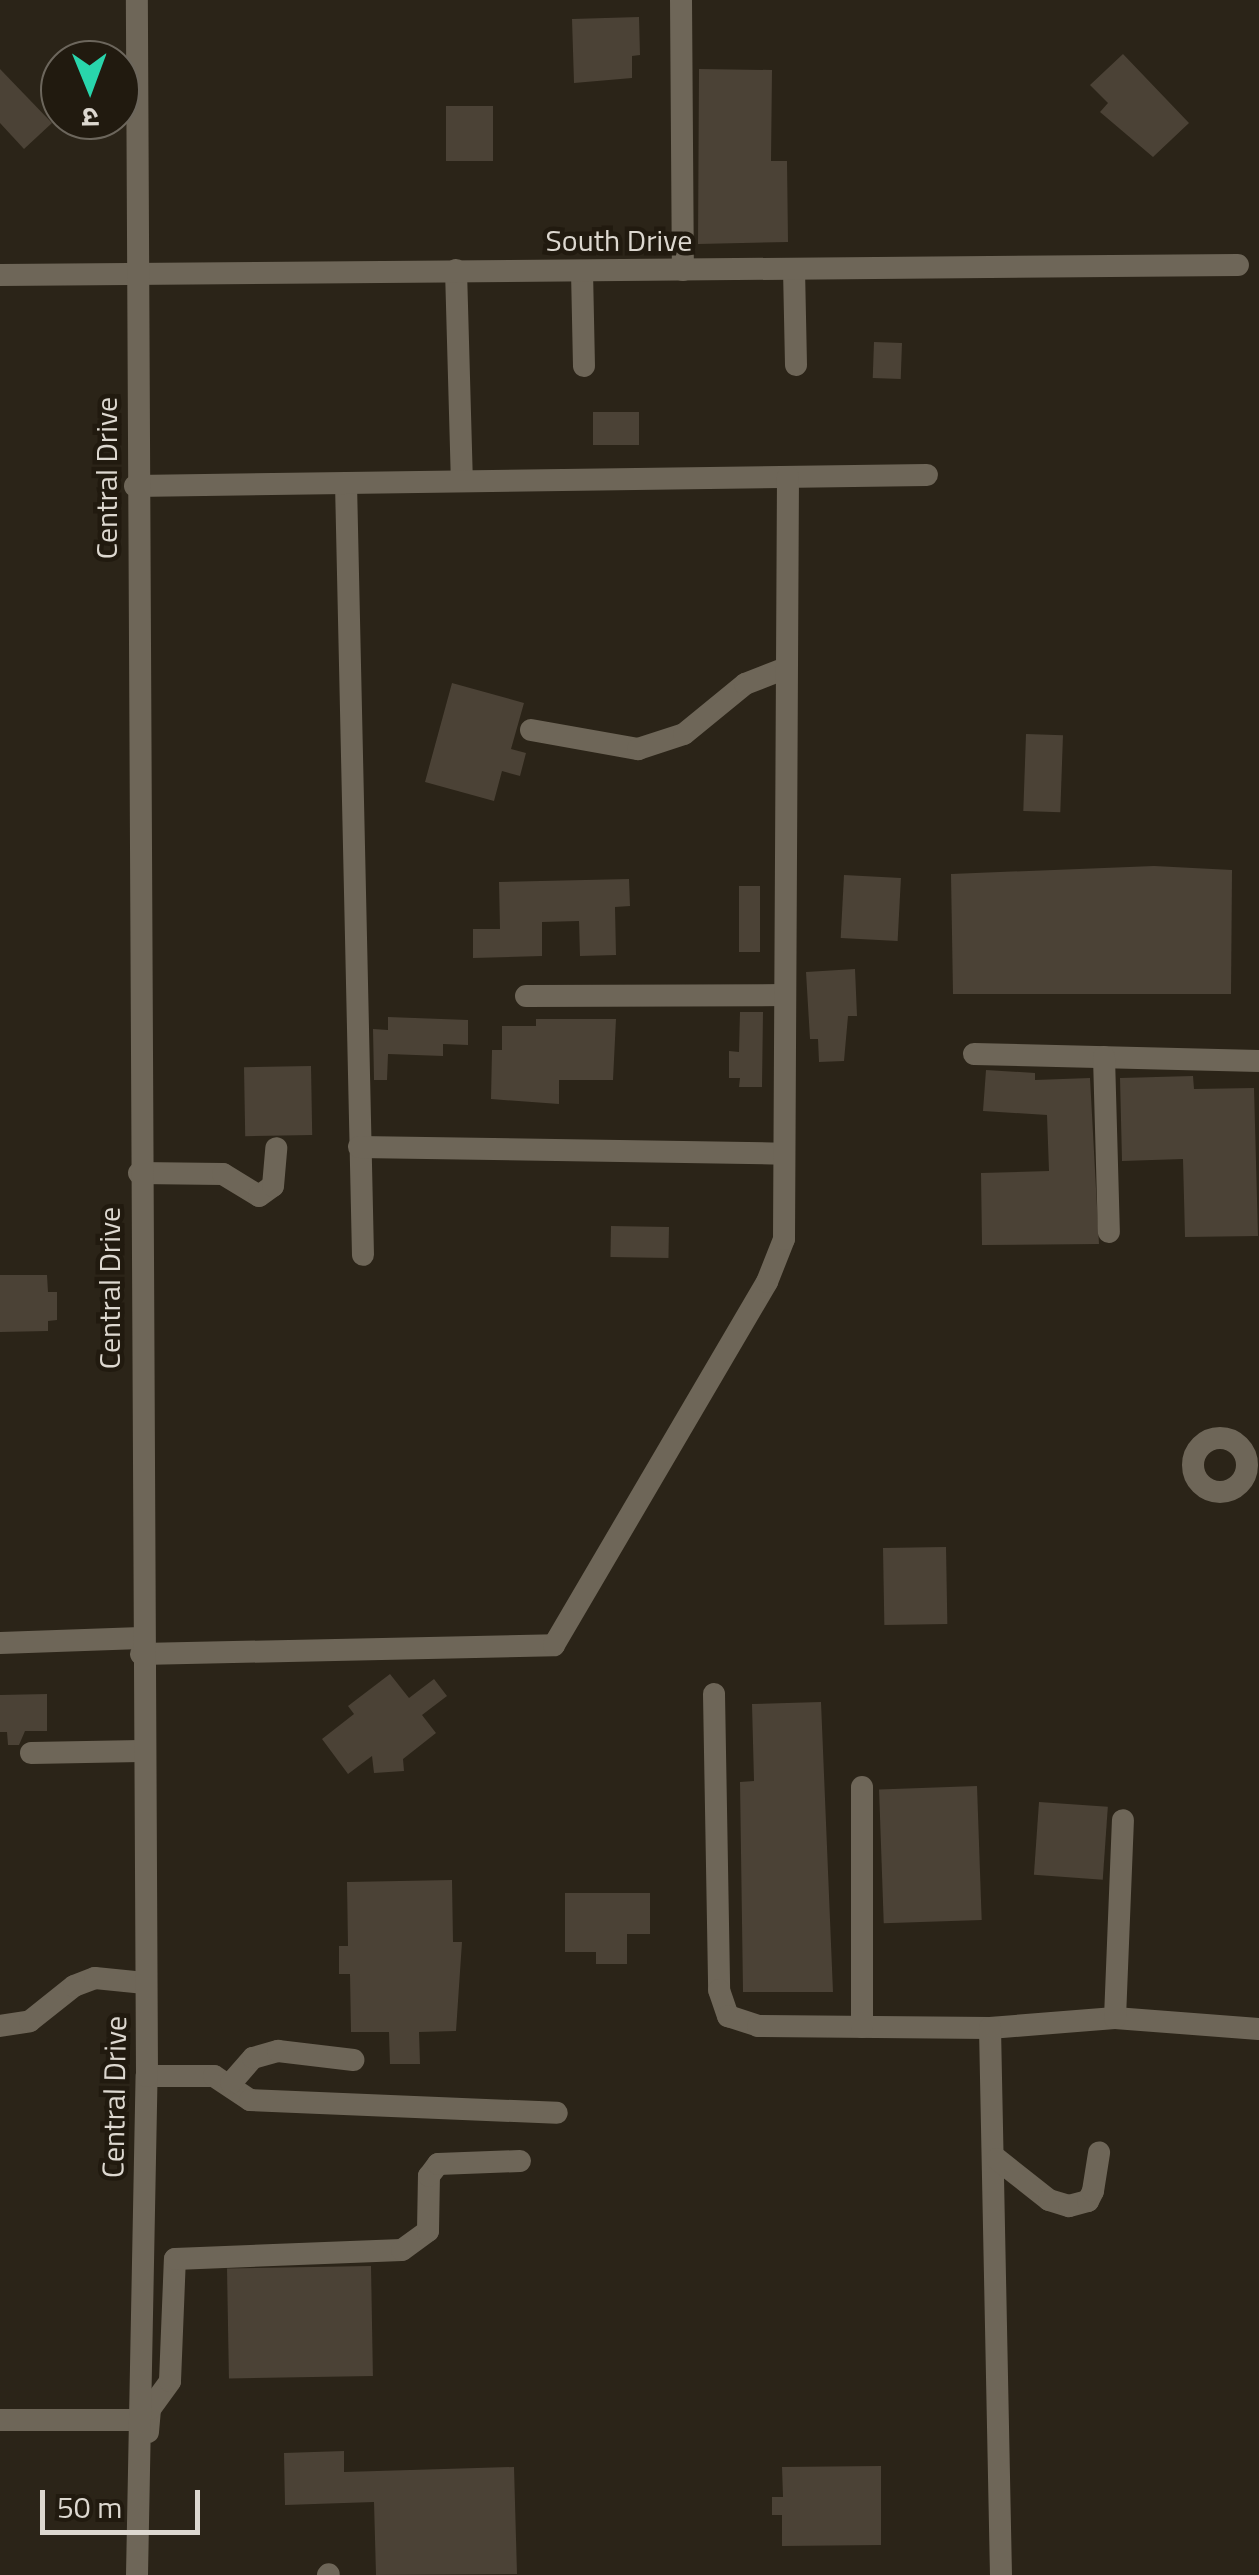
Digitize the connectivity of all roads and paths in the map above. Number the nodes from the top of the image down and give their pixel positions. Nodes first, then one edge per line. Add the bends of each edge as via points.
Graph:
1 (137, 0) edge
2 (681, 0) edge
3 (1238, 265) dead end
4 (794, 269) junction
5 (456, 270) junction
6 (683, 270) junction
7 (582, 271) junction
8 (0, 275) edge
9 (136, 275) junction
10 (796, 365) dead end
11 (584, 366) dead end
12 (927, 475) dead end
13 (788, 477) junction
14 (462, 480) junction
15 (346, 483) junction
16 (135, 486) junction
17 (786, 668) junction
18 (531, 730) dead end
19 (784, 995) junction
20 (526, 996) dead end
21 (974, 1054) dead end
22 (1104, 1057) junction
23 (1259, 1061) edge
24 (359, 1147) junction
25 (276, 1148) dead end
26 (782, 1154) junction
27 (139, 1173) junction
28 (1109, 1232) dead end
29 (363, 1255) dead end
30 (0, 1643) edge
31 (141, 1646) junction
32 (714, 1694) dead end
33 (141, 1751) junction
34 (31, 1753) dead end
35 (862, 1786) dead end
36 (1122, 1820) dead end
37 (145, 1983) junction
38 (1115, 2018) junction
39 (0, 2026) edge
40 (862, 2027) junction
41 (990, 2028) junction
42 (1259, 2029) edge
43 (353, 2060) dead end
44 (146, 2076) junction
45 (231, 2083) junction
46 (557, 2114) dead end
47 (1099, 2152) dead end
48 (996, 2159) junction
49 (520, 2162) dead end
50 (0, 2420) edge
51 (138, 2420) junction
52 (137, 2469) junction
53 (136, 2575) edge
54 (1000, 2575) edge

1 - 9 street, Central Drive
2 - 6 street
3 - 4 street, South Drive
4 - 6 street, South Drive
4 - 10 street
5 - 7 street, South Drive
5 - 9 street, South Drive
5 - 14 street
6 - 7 street, South Drive
7 - 11 street
8 - 9 street, South Drive
9 - 16 street, Central Drive
12 - 13 street
13 - 14 street
13 - 17 street
14 - 15 street
15 - 16 street
15 - 24 street
16 - 27 street, Central Drive
17 - 18 street via 745,684 684,734 638,749 598,747
17 - 19 street
19 - 20 street
19 - 26 street
21 - 22 street
22 - 23 street
22 - 28 street
24 - 26 street
24 - 29 street
25 - 27 street via 273,1186 260,1196 222,1174
26 - 31 street via 780,1256 554,1645
27 - 31 street, Central Drive
30 - 31 street
31 - 33 street, Central Drive
32 - 40 street via 724,2011 758,2026
33 - 34 street
33 - 37 street, Central Drive
35 - 40 street
36 - 38 street
37 - 39 street via 95,1978 30,2021
37 - 44 street, Central Drive
38 - 41 street
38 - 42 street
40 - 41 street
41 - 48 street
43 - 45 street via 278,2051 253,2058
44 - 45 street via 214,2076
44 - 51 street, Central Drive
45 - 46 street via 250,2100
47 - 48 street via 1094,2191 1088,2201 1070,2206 1049,2200
48 - 54 street
49 - 52 street via 438,2164 429,2176 428,2231 402,2250 175,2259 170,2381 150,2409 147,2464
50 - 51 street
51 - 52 street, Central Drive
52 - 53 street, Central Drive

